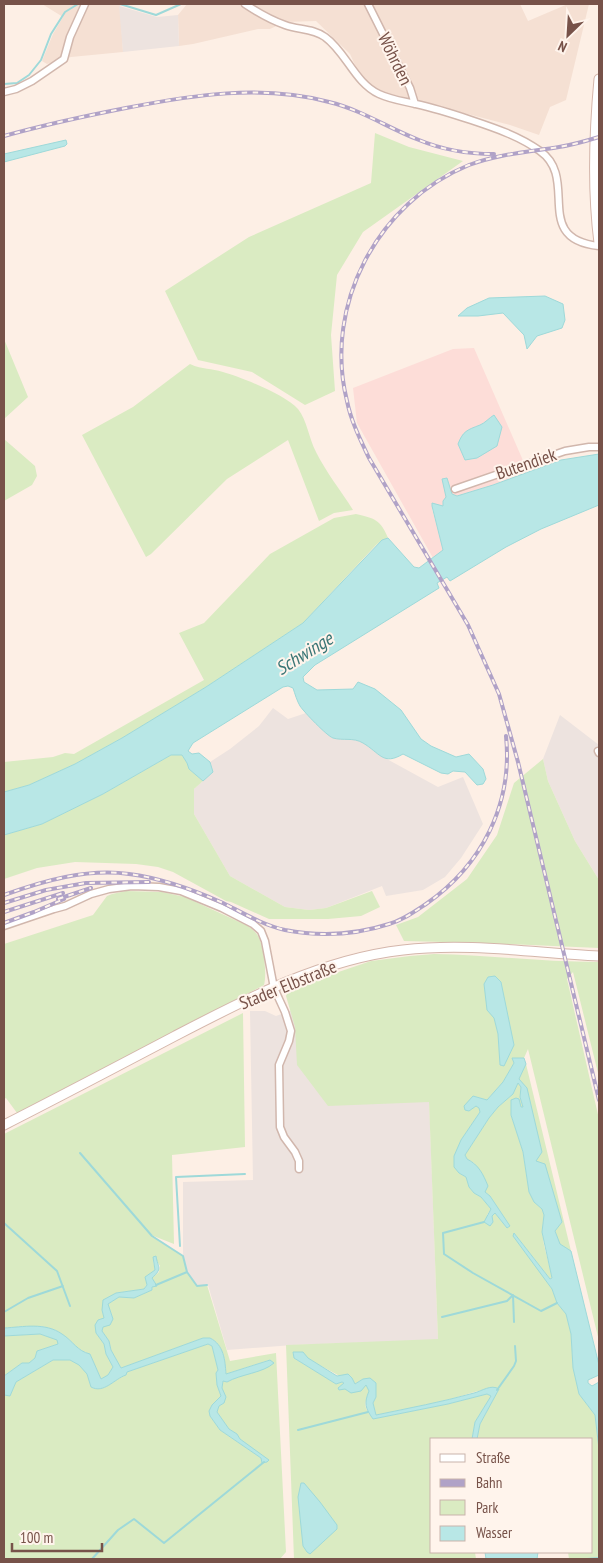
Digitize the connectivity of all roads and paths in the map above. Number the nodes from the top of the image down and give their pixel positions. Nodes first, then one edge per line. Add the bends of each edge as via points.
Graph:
1 (85, 4) edge
2 (245, 4) edge
3 (368, 4) edge
4 (599, 79) edge
5 (4, 92) edge
6 (415, 104) junction
7 (599, 244) edge
8 (599, 447) edge
9 (455, 489) dead end
10 (4, 926) edge
11 (599, 956) edge
12 (274, 988) junction
13 (4, 1125) edge
14 (299, 1169) dead end

1 - 5 street via 64,59 32,81
2 - 6 street via 284,25 324,36 377,93
3 - 6 street, Wöhrden
4 - 7 street via 596,138
6 - 7 street, Wöhrden via 506,132 540,151 550,159 554,169 560,217 565,230 582,243
8 - 9 street, Butendiek via 565,451
10 - 12 street via 109,889 132,886 181,891 222,908 260,931
11 - 12 street, Stader Elbstraße via 483,948 402,950 344,962
12 - 13 street, Stader Elbstraße
12 - 14 street via 291,1031 279,1065 280,1127 295,1152

